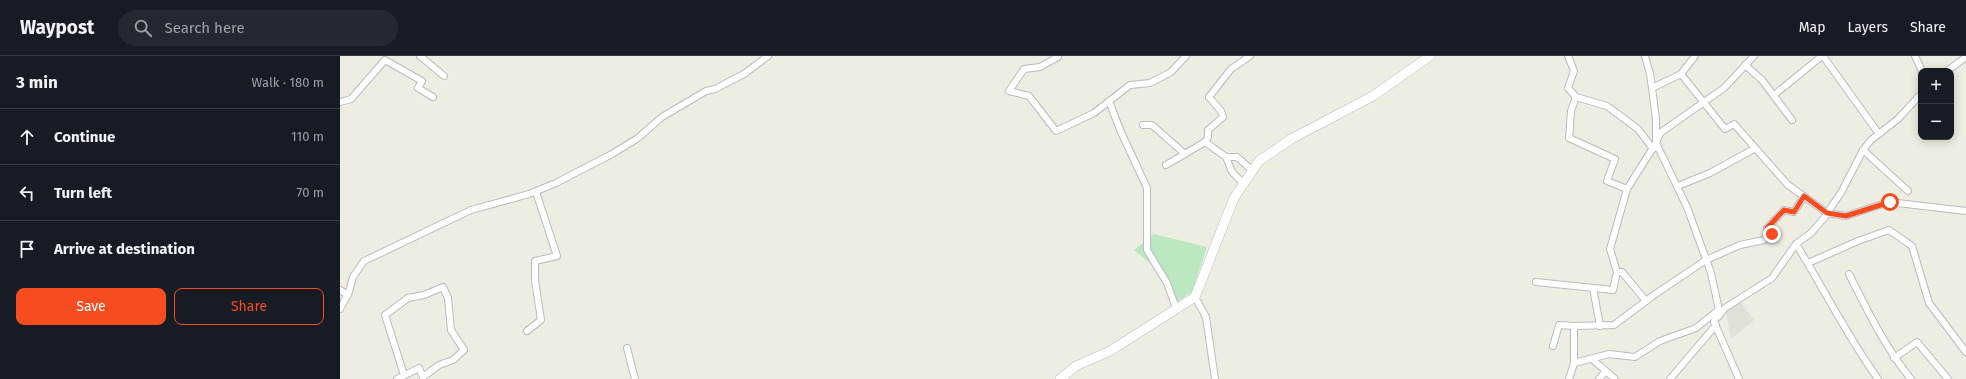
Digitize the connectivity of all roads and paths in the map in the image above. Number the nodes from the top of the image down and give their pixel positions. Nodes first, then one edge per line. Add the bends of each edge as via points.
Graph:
1 (420, 56) edge
2 (768, 56) edge
3 (1059, 56) edge
4 (1186, 56) edge
5 (1250, 56) edge
6 (1430, 56) edge
7 (1568, 56) edge
8 (1645, 56) edge
9 (1695, 56) edge
10 (1754, 56) edge
11 (1823, 56) edge
12 (1915, 56) edge
13 (1966, 57) edge
14 (382, 58) edge
15 (1745, 65) junction
16 (1921, 68) edge
17 (1951, 68) edge
18 (1681, 74) junction
19 (444, 76) dead end
20 (1652, 88) junction
21 (1774, 95) junction
22 (433, 97) dead end
23 (1576, 97) junction
24 (1918, 97) edge
25 (1109, 100) junction
26 (340, 102) edge
27 (1703, 103) junction
28 (1792, 120) dead end
29 (1143, 125) dead end
30 (1879, 134) junction
31 (1205, 142) junction
32 (1654, 146) junction
33 (1754, 149) junction
34 (1863, 150) junction
35 (1185, 154) junction
36 (1226, 156) junction
37 (1166, 165) dead end
38 (1252, 170) junction
39 (1243, 183) junction
40 (1678, 186) junction
41 (1627, 189) junction
42 (1908, 191) dead end
43 (536, 192) junction
44 (1804, 196) junction
45 (1966, 211) edge
46 (1827, 213) junction
47 (1796, 244) junction
48 (1706, 260) junction
49 (1808, 263) junction
50 (1617, 272) junction
51 (1849, 274) dead end
52 (1536, 282) dead end
53 (1593, 288) junction
54 (340, 290) edge
55 (348, 295) junction
56 (1194, 297) junction
57 (1646, 301) junction
58 (1176, 308) junction
59 (340, 309) edge
60 (1719, 310) junction
61 (1715, 323) junction
62 (1574, 326) junction
63 (1600, 326) junction
64 (527, 331) dead end
65 (1553, 346) dead end
66 (627, 348) dead end
67 (1966, 352) edge
68 (1592, 358) junction
69 (1894, 358) junction
70 (1574, 363) junction
71 (1605, 372) junction
72 (404, 375) junction
73 (397, 379) edge
74 (636, 379) edge
75 (1060, 379) edge
76 (1215, 379) edge
77 (1570, 379) edge
78 (1599, 379) edge
79 (1615, 379) edge
80 (1670, 379) edge
81 (1740, 379) edge
82 (1878, 379) edge
83 (1911, 379) edge
84 (1948, 379) edge

1 - 19 street
2 - 43 street via 744,74 715,89 706,90 662,117 638,138 612,154
3 - 25 street via 1040,67 1024,69 1009,91 1029,96 1056,131 1094,113
4 - 25 street via 1171,72 1150,83 1130,85
5 - 31 street via 1230,68 1209,97 1223,117 1208,130
6 - 38 street via 1373,96 1292,139 1259,161
7 - 23 street via 1574,70 1568,88
8 - 20 street
9 - 18 street
10 - 15 street
11 - 21 street
11 - 30 street
12 - 16 street
13 - 17 street
14 - 22 street via 422,81 418,88
14 - 26 street via 351,99
15 - 21 street
15 - 27 street via 1724,88
18 - 20 street
18 - 27 street
20 - 32 street via 1656,119
21 - 28 street
23 - 32 street via 1608,106 1638,129
23 - 41 street via 1571,111 1569,138 1615,159 1607,181
24 - 30 street via 1898,119
25 - 58 street via 1147,188 1147,250 1167,283
27 - 32 street via 1660,133
27 - 33 street via 1725,129 1734,124
29 - 35 street via 1152,125
30 - 34 street
31 - 35 street
31 - 36 street
32 - 40 street
32 - 41 street
33 - 40 street via 1710,173
33 - 44 street via 1788,185
34 - 42 street
34 - 46 street via 1842,191
35 - 37 street
36 - 38 street via 1237,157
36 - 39 street via 1232,172
38 - 39 street
39 - 56 street via 1234,198
40 - 48 street
41 - 50 street via 1610,249
43 - 55 street via 471,210 364,261 353,277
43 - 64 street via 556,256 535,261 541,320
44 - 46 street
44 - 48 street via 1794,212 1784,210 1767,228 1772,234 1764,240 1740,245
45 - 46 street via 1890,202 1846,216
46 - 47 street via 1811,233
47 - 49 street
47 - 61 street via 1772,278 1725,308
48 - 57 street
48 - 60 street
49 - 67 street via 1890,230 1912,246 1929,303
49 - 82 street via 1849,335
50 - 53 street via 1613,290
50 - 57 street via 1622,272
51 - 69 street
52 - 53 street
53 - 63 street
54 - 55 street
55 - 59 street
56 - 58 street
56 - 76 street via 1206,317
57 - 63 street via 1614,325
58 - 75 street via 1110,351 1076,366
60 - 61 street
60 - 68 street via 1696,328 1660,341 1635,357 1609,354
61 - 80 street
61 - 81 street
62 - 63 street
62 - 65 street via 1560,324
62 - 70 street
66 - 74 street
68 - 70 street
68 - 71 street
69 - 83 street
69 - 84 street via 1917,342
70 - 77 street
71 - 78 street
71 - 79 street
72 - 72 street via 419,368 423,377 439,364 453,360 464,350 451,330 448,298 443,287 408,298 385,315
72 - 73 street

